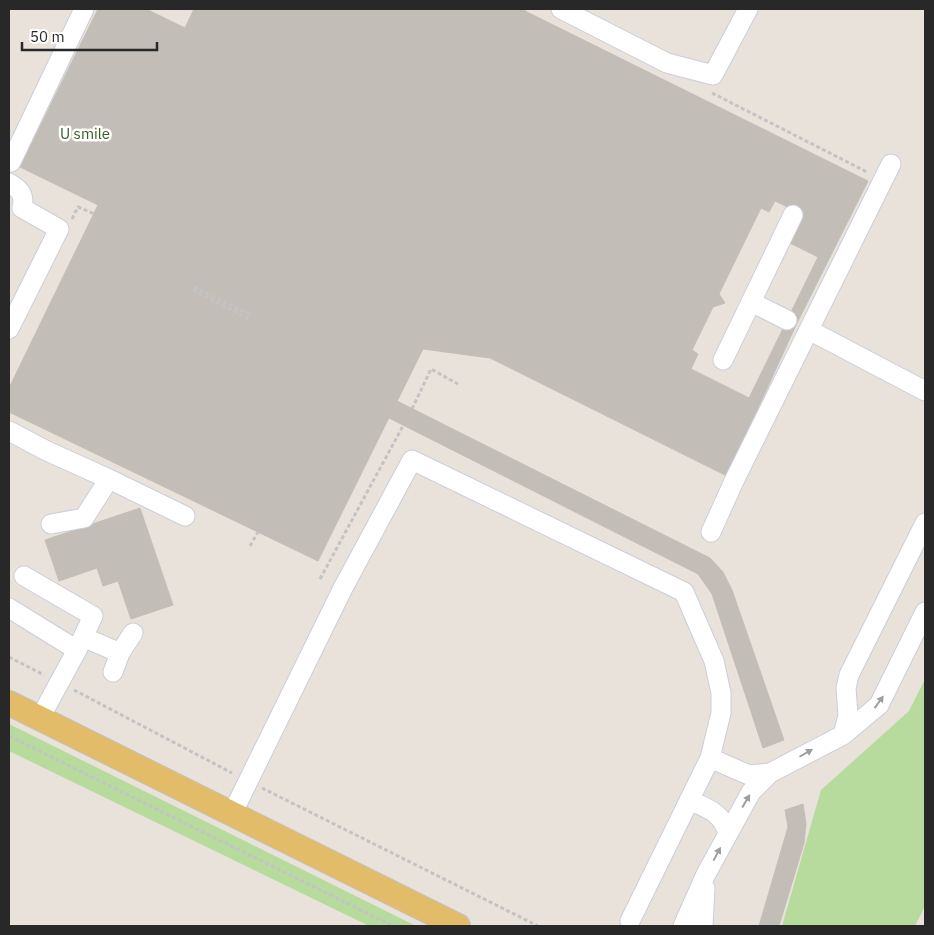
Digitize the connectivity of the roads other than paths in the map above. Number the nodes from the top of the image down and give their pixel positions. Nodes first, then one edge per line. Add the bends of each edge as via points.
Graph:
1 (84, 9) edge
2 (561, 9) edge
3 (748, 9) edge
4 (11, 162) dead end
5 (887, 172) road end
6 (9, 183) edge
7 (793, 214) dead end
8 (751, 302) junction
9 (800, 326) junction
10 (9, 329) edge
11 (723, 360) dead end
12 (925, 391) edge
13 (9, 430) edge
14 (109, 479) junction
15 (184, 516) dead end
16 (925, 523) edge
17 (51, 524) dead end
18 (711, 532) dead end
19 (24, 576) dead end
20 (9, 608) edge
21 (925, 612) edge
22 (133, 633) dead end
23 (80, 643) junction
24 (120, 652) junction
25 (113, 672) dead end
26 (9, 702) edge
27 (40, 718) junction
28 (843, 735) junction
29 (710, 758) junction
30 (770, 773) junction
31 (690, 800) junction
32 (232, 814) junction
33 (728, 834) junction
34 (706, 874) junction
35 (630, 921) dead end
36 (458, 926) edge
37 (683, 926) edge
38 (703, 926) edge

1 - 4 lane
2 - 3 lane via 666,63 714,75
5 - 9 lane
6 - 10 lane via 22,194 22,208 58,229
7 - 8 lane
8 - 9 lane
8 - 11 lane
9 - 12 lane
9 - 18 lane
13 - 14 lane
14 - 15 lane
14 - 17 lane via 84,518
16 - 28 lane via 856,659 846,688 848,714
19 - 23 lane via 93,616
20 - 23 lane
28 -> 21 lane via 879,705
22 - 24 lane
23 - 24 lane
23 - 27 lane
24 - 25 lane
26 - 27 main road
27 - 32 main road
30 -> 28 lane
29 - 30 lane via 748,775
29 - 31 lane
29 - 32 lane via 721,714 721,693 714,661 684,592 412,460 343,588
33 -> 30 lane via 751,792
31 - 33 lane via 724,820
31 - 35 lane
32 - 36 main road
34 -> 33 lane
34 - 37 lane
34 - 38 lane

